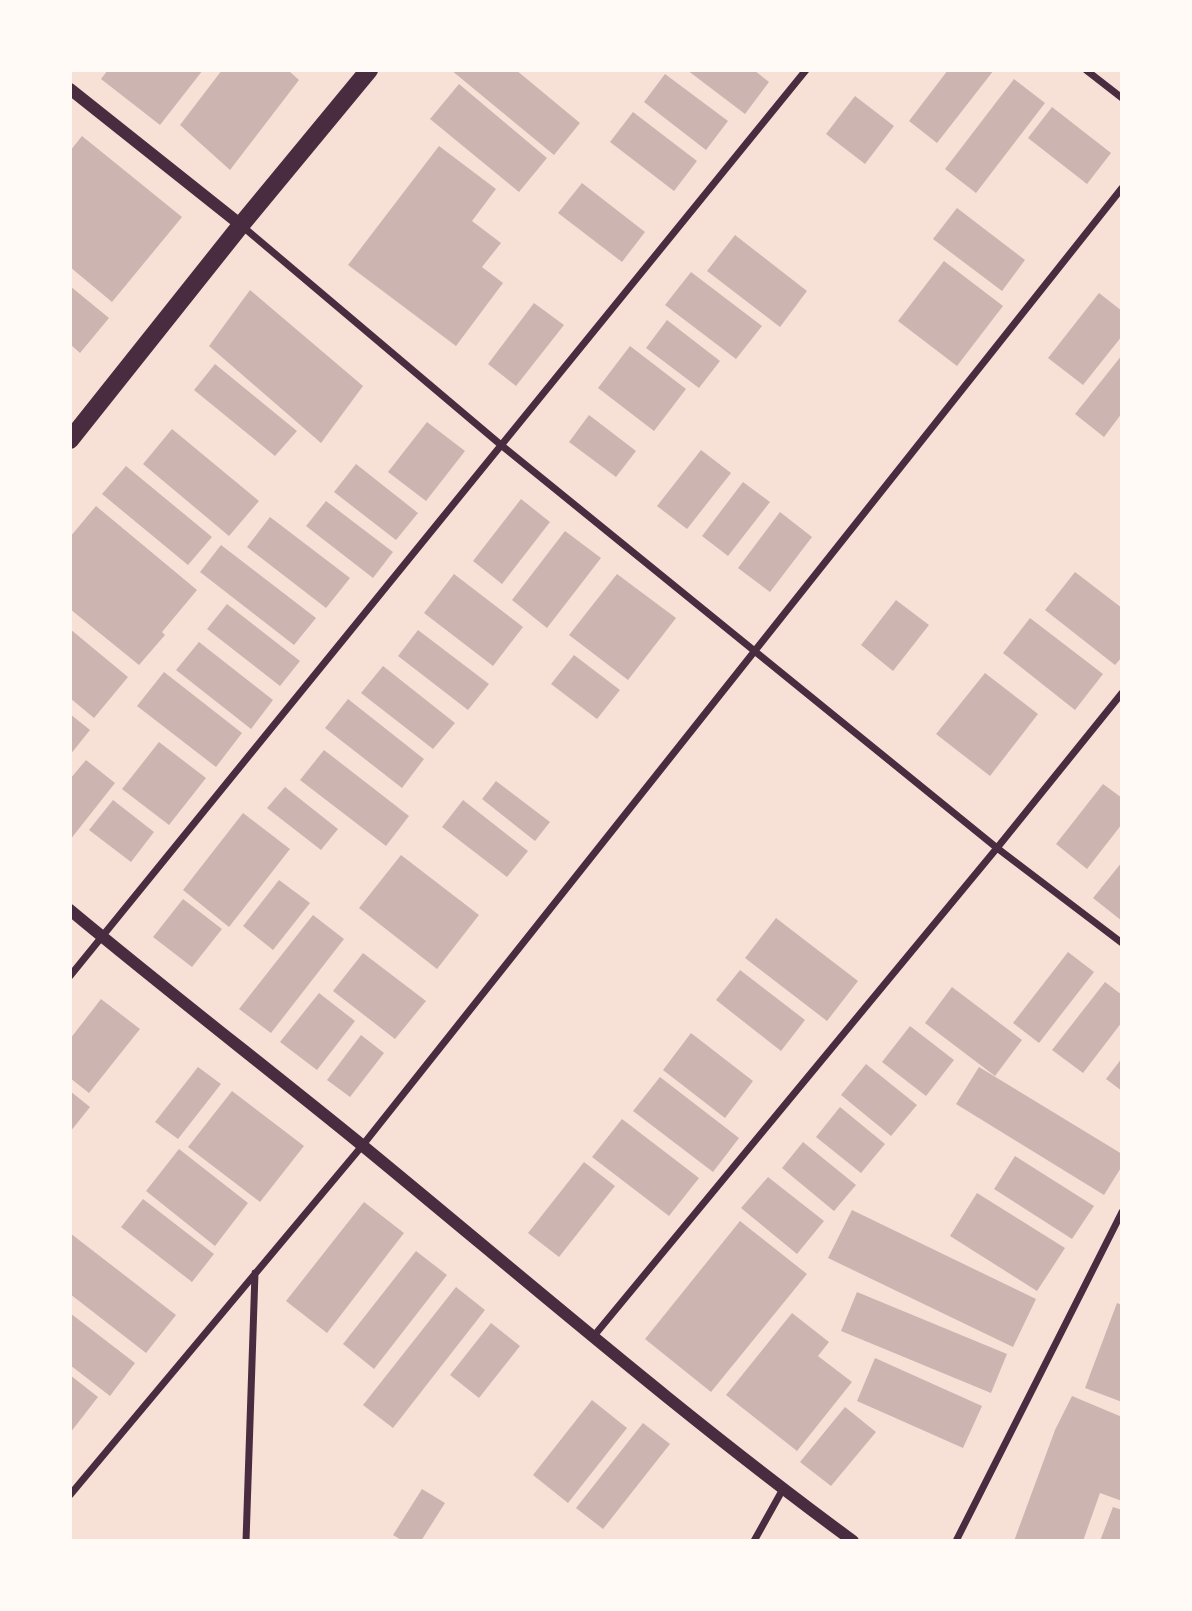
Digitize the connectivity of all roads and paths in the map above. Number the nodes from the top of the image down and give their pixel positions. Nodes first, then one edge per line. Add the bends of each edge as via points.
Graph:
1 (369, 70) edge
2 (806, 70) edge
3 (1086, 70) edge
4 (70, 89) edge
5 (1122, 98) edge
6 (1122, 188) edge
7 (241, 225) junction
8 (70, 440) edge
9 (501, 445) junction
10 (755, 651) junction
11 (1122, 693) edge
12 (997, 848) junction
13 (70, 910) edge
14 (102, 937) junction
15 (1122, 943) edge
16 (70, 976) edge
17 (362, 1146) junction
18 (1122, 1212) edge
19 (255, 1273) junction
20 (593, 1337) junction
21 (783, 1489) junction
22 (70, 1495) edge
23 (246, 1541) edge
24 (754, 1541) edge
25 (853, 1541) edge
26 (956, 1541) edge

1 - 7 main road
2 - 9 street
3 - 5 street
4 - 7 street
6 - 10 street
7 - 8 main road
7 - 9 street
9 - 10 street
9 - 14 street
10 - 12 street
10 - 17 street
11 - 12 street
12 - 15 street
12 - 20 street
13 - 14 street
14 - 16 street
14 - 17 street
17 - 19 street
17 - 20 street
18 - 26 street
19 - 22 street
19 - 23 street
20 - 21 street
21 - 24 street
21 - 25 street

